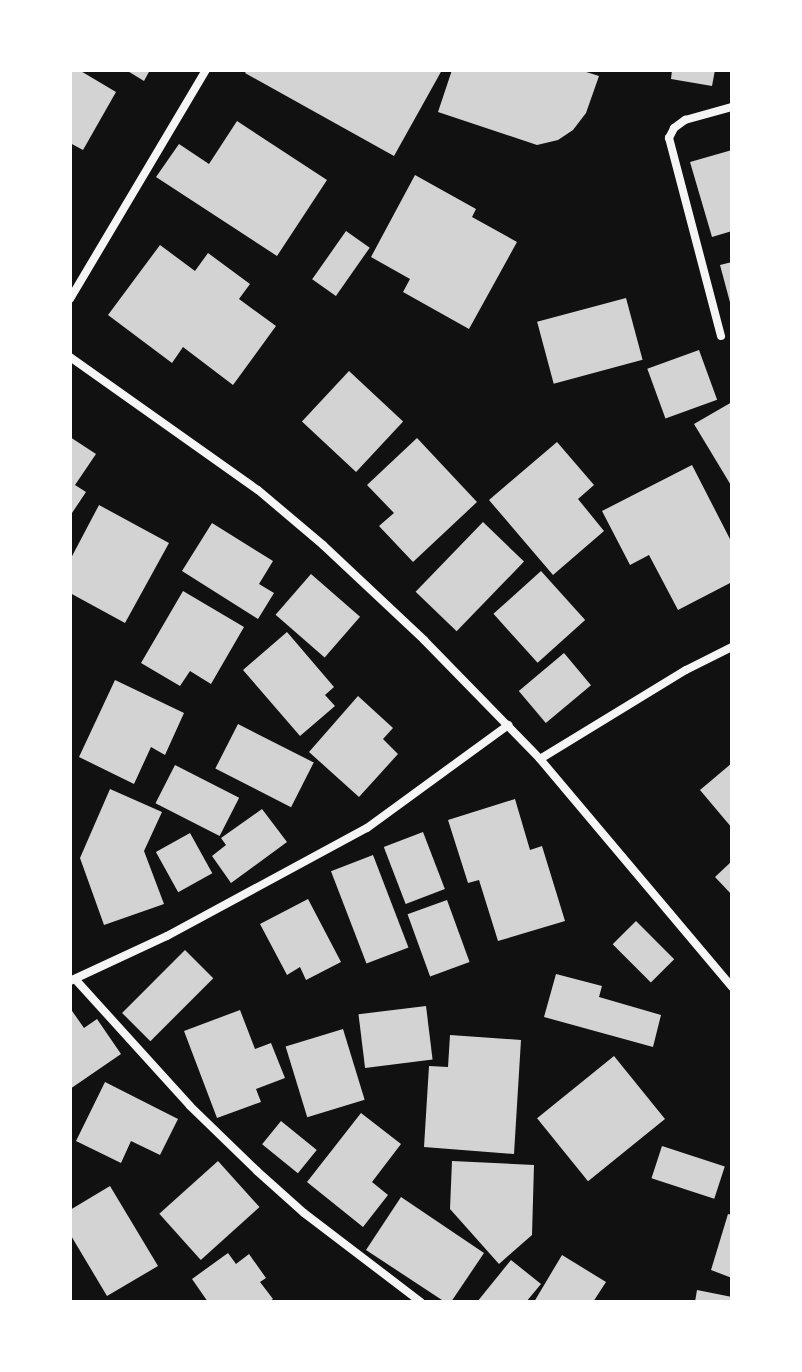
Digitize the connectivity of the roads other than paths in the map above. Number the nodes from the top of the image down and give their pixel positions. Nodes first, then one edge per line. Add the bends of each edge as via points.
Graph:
1 (206, 70) edge
2 (732, 107) edge
3 (70, 299) edge
4 (721, 336) dead end
5 (70, 357) edge
6 (732, 647) edge
7 (508, 725) junction
8 (540, 759) junction
9 (72, 980) edge
10 (732, 987) edge
11 (421, 1302) edge

1 - 3 street
2 - 4 street via 685,120 669,138
5 - 7 street via 204,449 302,526
6 - 8 street
7 - 8 street
7 - 9 street via 367,828 167,936
8 - 10 street
9 - 11 street via 257,1171

